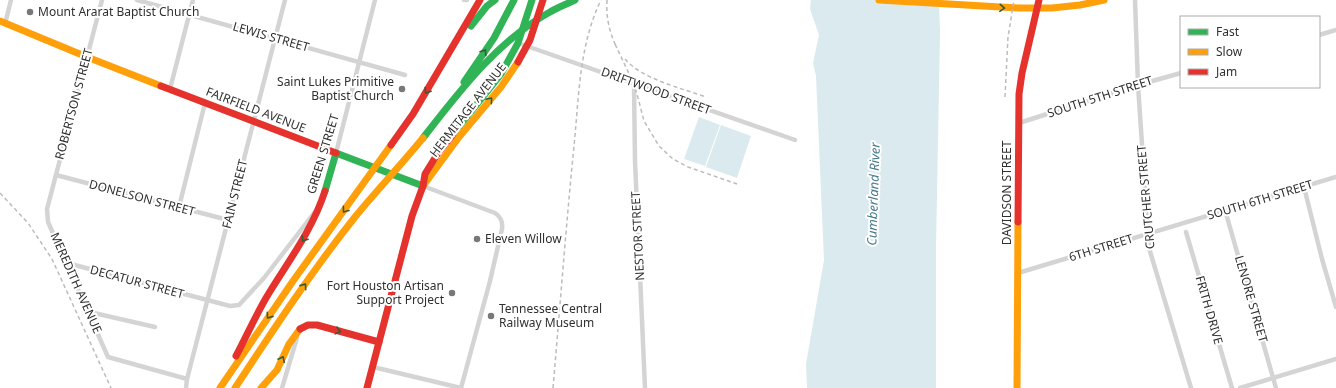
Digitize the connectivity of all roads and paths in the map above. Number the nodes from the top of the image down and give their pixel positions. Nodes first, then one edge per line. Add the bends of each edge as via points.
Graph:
1 (11, 0) edge
2 (102, 0) edge
3 (137, 0) edge
4 (193, 0) edge
5 (284, 0) edge
6 (376, 0) edge
7 (480, 0) edge
8 (495, 0) edge
9 (514, 0) edge
10 (532, 0) edge
11 (543, 0) edge
12 (575, 0) edge
13 (879, 0) edge
14 (1039, 0) edge
15 (1104, 0) edge
16 (1135, 0) edge
17 (189, 14) junction
18 (3, 22) edge
19 (1336, 30) edge
20 (1320, 35) edge
21 (275, 38) junction
22 (518, 43) junction
23 (527, 46) junction
24 (87, 57) junction
25 (447, 58) junction
26 (360, 63) junction
27 (1180, 72) edge
28 (405, 75) dead end
29 (634, 84) junction
30 (1138, 85) junction
31 (170, 89) junction
32 (205, 103) junction
33 (447, 108) junction
34 (253, 120) junction
35 (1019, 123) junction
36 (795, 140) dead end
37 (336, 153) junction
38 (56, 175) junction
39 (1336, 177) edge
40 (423, 186) junction
41 (1304, 187) junction
42 (325, 190) junction
43 (179, 207) junction
44 (47, 209) joint
45 (1225, 210) junction
46 (228, 220) junction
47 (1184, 223) joint
48 (1186, 232) dead end
49 (1148, 234) junction
50 (67, 263) junction
51 (1018, 273) junction
52 (208, 300) junction
53 (1336, 308) edge
54 (94, 313) dead end
55 (155, 327) dead end
56 (300, 329) junction
57 (379, 342) junction
58 (1336, 359) edge
59 (373, 367) junction
60 (1273, 378) junction
61 (187, 379) junction
62 (186, 388) edge
63 (220, 388) edge
64 (235, 388) edge
65 (261, 388) edge
66 (282, 388) edge
67 (367, 388) edge
68 (461, 388) edge
69 (645, 388) edge
70 (1017, 388) edge
71 (1191, 388) edge
72 (1232, 388) edge
73 (1240, 388) edge
74 (1276, 388) edge

1 - 18 street
2 - 24 street, ROBERTSON STREET
3 - 17 street, LEWIS STREET
4 - 17 street
5 - 21 street, FAIN STREET
6 - 26 street, GREEN STREET
7 - 25 main road
8 - 25 main road via 487,6
33 -> 9 main road via 494,38
10 - 22 main road, HERMITAGE AVENUE
11 - 23 main road, HERMITAGE AVENUE
12 - 33 main road via 530,23 507,42
13 -> 15 main road via 1020,8 1052,8
14 - 35 main road, DAVIDSON STREET via 1022,73
16 - 30 street, CRUTCHER STREET
17 - 21 street, LEWIS STREET
17 - 31 street
18 - 24 main road, FAIRFIELD AVENUE
19 - 20 street
21 - 26 street, LEWIS STREET
21 - 34 street, FAIN STREET
22 - 23 street, DRIFTWOOD STREET
22 - 40 main road, HERMITAGE AVENUE via 501,74 438,153 425,174
23 - 29 street, DRIFTWOOD STREET
40 -> 23 main road, HERMITAGE AVENUE via 459,137 501,87
24 - 31 main road, FAIRFIELD AVENUE
24 - 38 street, ROBERTSON STREET
25 -> 63 main road via 413,114
26 - 28 street, LEWIS STREET
26 - 37 street, GREEN STREET
27 - 30 street, SOUTH 5TH STREET
29 - 36 street, DRIFTWOOD STREET
29 - 69 street, NESTOR STREET
30 - 35 street, SOUTH 5TH STREET
30 - 49 street, CRUTCHER STREET
31 - 32 main road, FAIRFIELD AVENUE
32 - 34 main road, FAIRFIELD AVENUE
32 - 43 street
64 -> 33 main road via 317,268
34 - 37 main road, FAIRFIELD AVENUE
34 - 46 street, FAIN STREET
35 - 51 main road, DAVIDSON STREET
37 - 40 main road, FAIRFIELD AVENUE
37 - 42 main road, GREEN STREET
38 - 43 street, DONELSON STREET
38 - 44 street, ROBERTSON STREET
39 - 41 street, SOUTH 6TH STREET
40 - 57 main road, HERMITAGE AVENUE via 412,216
40 - 68 street, FAIRFIELD AVENUE via 495,213 501,221 502,229 490,281
41 - 45 street, SOUTH 6TH STREET
41 - 53 street
42 - 52 street, GREEN STREET via 314,213 264,278 239,305 230,306
42 -> 63 main road via 321,207 311,227 265,300
43 - 46 street, DONELSON STREET
44 - 50 street, MEREDITH AVENUE via 48,222
45 - 47 street, SOUTH 6TH STREET
45 - 60 street, LENORE STREET
46 - 52 street, FAIN STREET
47 - 49 street, 6TH STREET
48 - 72 street, FRITH DRIVE
49 - 51 street, 6TH STREET
49 - 71 street, CRUTCHER STREET via 1149,248
50 - 52 street, DECATUR STREET
50 - 61 street, MEREDITH AVENUE via 108,357
51 - 70 main road, DAVIDSON STREET
52 - 61 street, FAIN STREET
54 - 55 street
56 -> 57 main road via 315,325
65 -> 56 main road via 277,370 289,344
56 - 66 street
57 - 59 main road, HERMITAGE AVENUE
58 - 60 street
59 - 67 main road, HERMITAGE AVENUE
59 - 68 street
60 - 73 street
60 - 74 street, LENORE STREET
61 - 62 street, FAIN STREET

